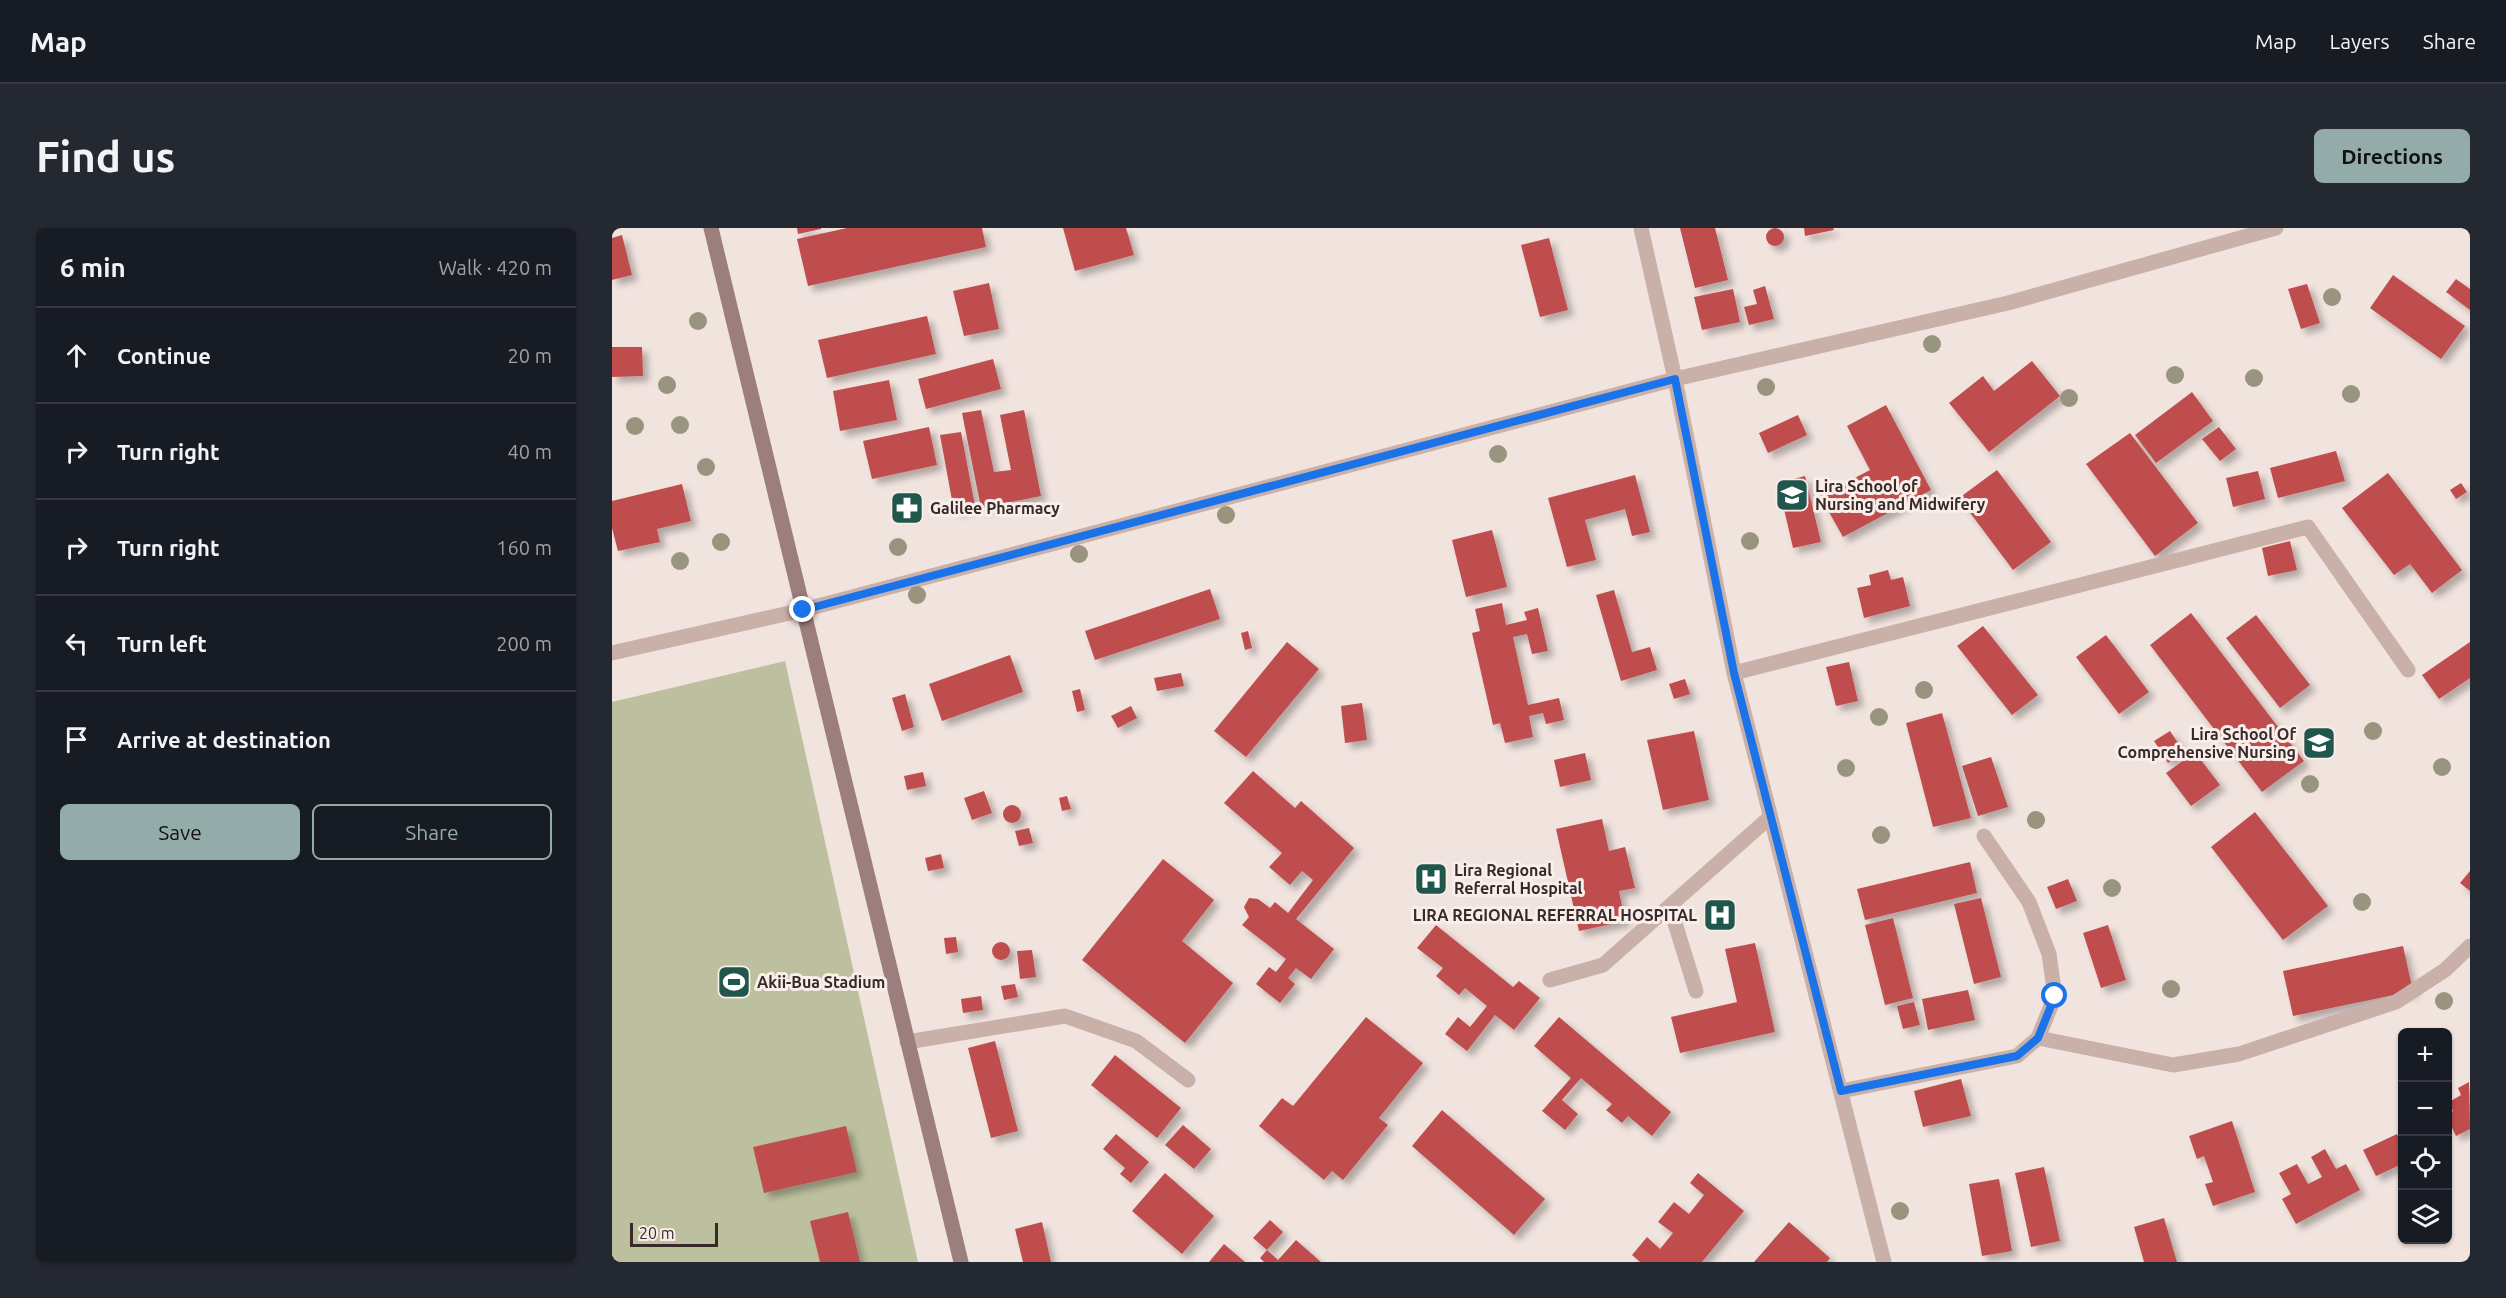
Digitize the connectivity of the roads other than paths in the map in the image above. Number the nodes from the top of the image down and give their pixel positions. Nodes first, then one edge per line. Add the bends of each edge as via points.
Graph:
1 (711, 228) edge
2 (1641, 228) edge
3 (2276, 228) edge
4 (1675, 379) junction
5 (803, 610) junction
6 (612, 653) edge
7 (2408, 670) dead end
8 (1734, 673) junction
9 (1770, 817) junction
10 (1984, 836) dead end
11 (1670, 907) junction
12 (2470, 945) edge
13 (1550, 981) dead end
14 (1696, 991) dead end
15 (2038, 1038) junction
16 (907, 1042) junction
17 (1188, 1080) dead end
18 (1841, 1091) junction
19 (961, 1262) edge
20 (1884, 1262) edge

1 - 5 main road
2 - 4 street
3 - 4 street via 2008,303
4 - 5 street
4 - 8 street
5 - 6 street
5 - 16 main road
7 - 8 street via 2308,526
8 - 9 street
9 - 11 street
9 - 18 street
10 - 15 street via 2029,902 2049,954 2055,996
11 - 13 street via 1604,965
11 - 14 street
12 - 15 street via 2445,970 2396,1002 2239,1054 2173,1065
15 - 18 street via 2017,1056
16 - 17 street via 1065,1016 1136,1041
16 - 19 main road
18 - 20 street

